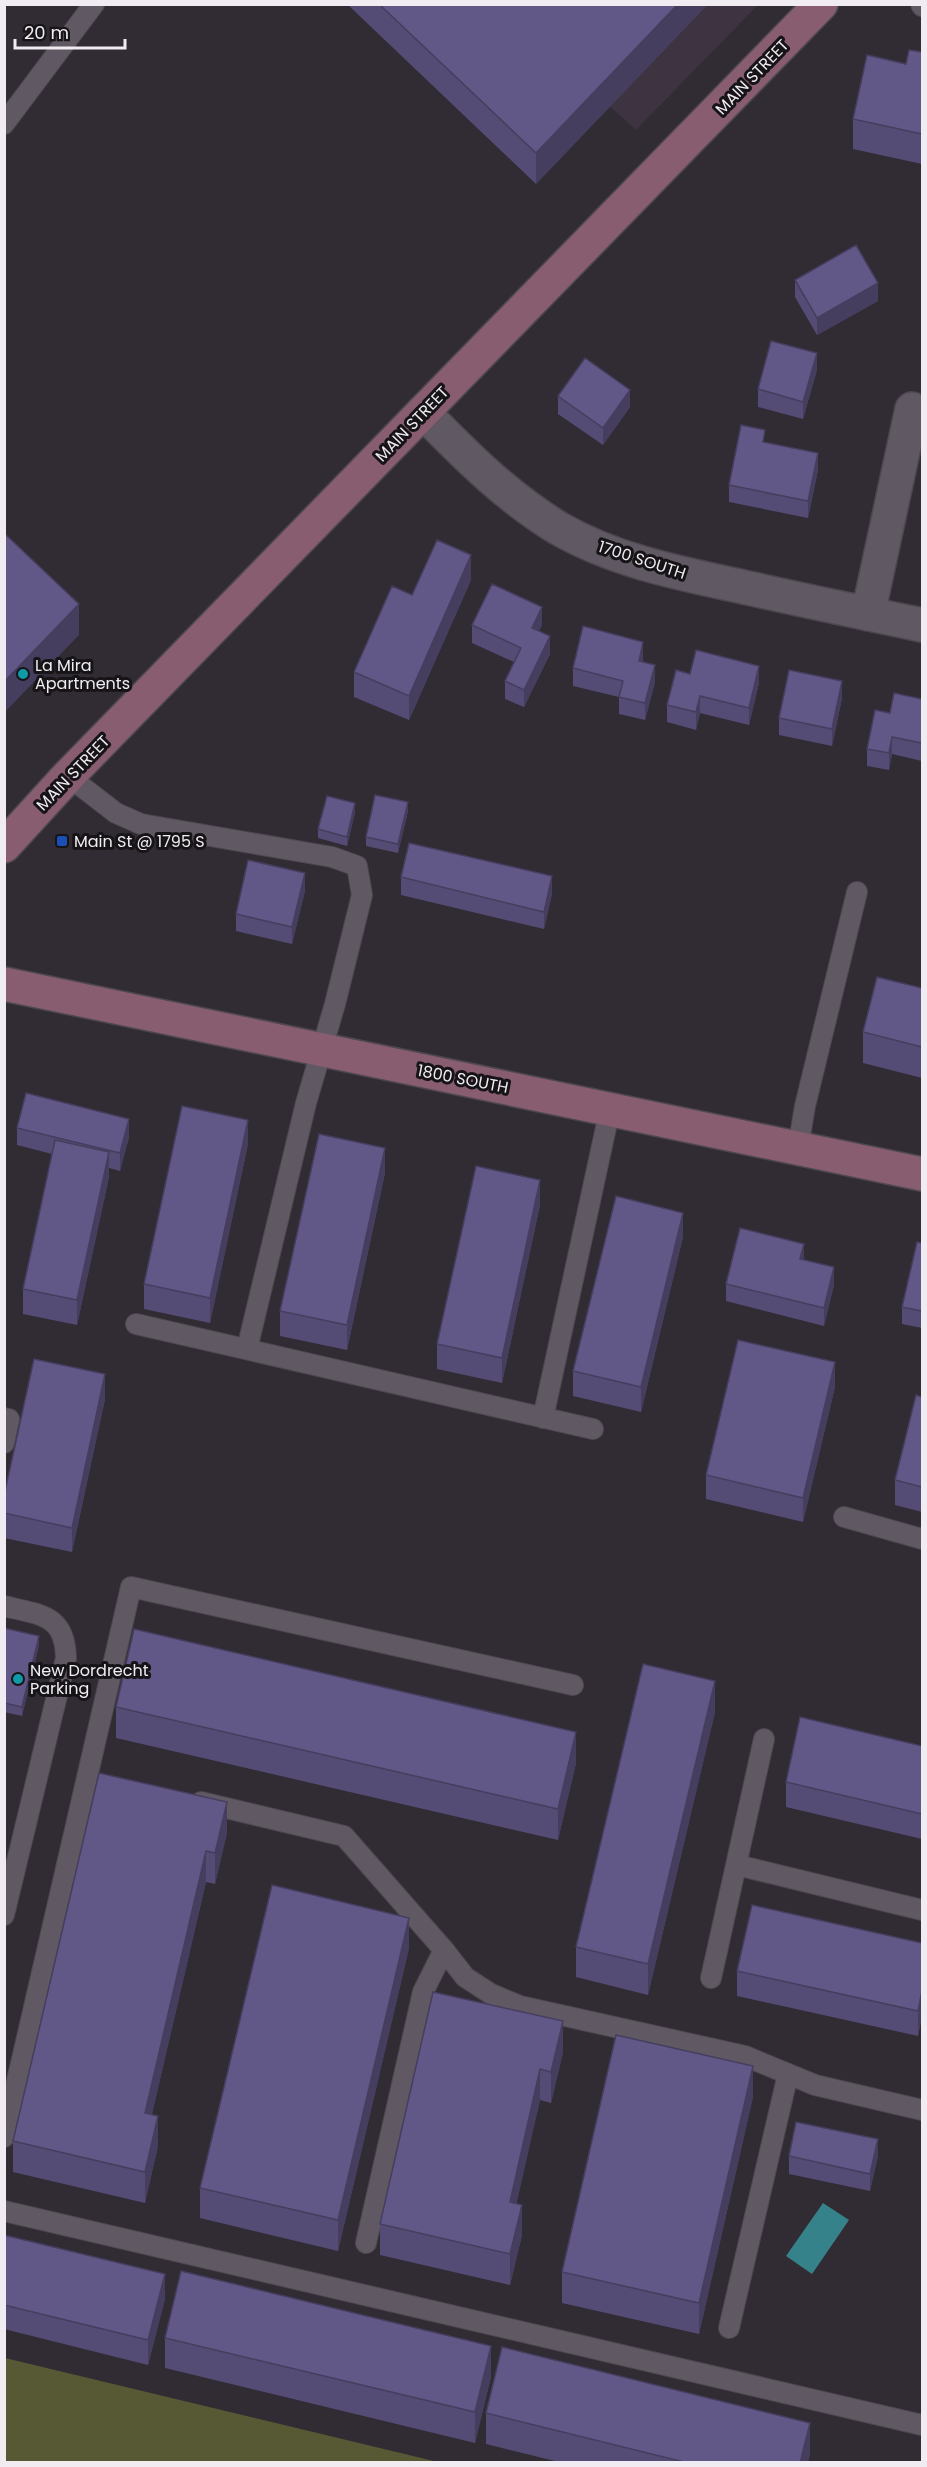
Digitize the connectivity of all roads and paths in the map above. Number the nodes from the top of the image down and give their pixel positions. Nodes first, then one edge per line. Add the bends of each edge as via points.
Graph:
1 (94, 4) edge
2 (821, 4) edge
3 (4, 124) edge
4 (912, 409) dead end
5 (423, 412) junction
6 (868, 614) junction
7 (922, 625) edge
8 (68, 776) junction
9 (4, 846) edge
10 (857, 892) dead end
11 (4, 984) edge
12 (321, 1050) junction
13 (610, 1109) junction
14 (798, 1148) junction
15 (922, 1174) edge
16 (136, 1324) dead end
17 (247, 1349) junction
18 (4, 1418) edge
19 (543, 1418) junction
20 (593, 1429) dead end
21 (4, 1443) edge
22 (844, 1517) dead end
23 (922, 1539) edge
24 (4, 1606) edge
25 (573, 1685) dead end
26 (764, 1739) dead end
27 (88, 1775) junction
28 (111, 1780) edge
29 (180, 1797) edge
30 (737, 1865) junction
31 (922, 1910) edge
32 (4, 1915) edge
33 (444, 1950) junction
34 (711, 1978) dead end
35 (788, 2074) junction
36 (922, 2110) edge
37 (4, 2137) edge
38 (4, 2211) edge
39 (366, 2244) dead end
40 (729, 2328) dead end
41 (922, 2425) edge

1 - 3 lane
2 - 5 street, MAIN STREET
4 - 6 street
5 - 6 street, 1700 SOUTH via 511,496 559,528 611,554 666,571
5 - 8 street, MAIN STREET
6 - 7 street, 1700 SOUTH
8 - 9 street, MAIN STREET
8 - 12 lane via 116,813 141,824 332,856 357,866 362,895
10 - 14 lane
11 - 12 street, 1800 SOUTH
12 - 13 street, 1800 SOUTH
12 - 17 lane
13 - 14 street, 1800 SOUTH
13 - 19 lane
14 - 15 street, 1800 SOUTH
16 - 17 lane
17 - 19 lane
18 - 21 lane via 9,1419
19 - 20 lane
22 - 23 lane
24 - 32 lane via 51,1620 62,1630 66,1658
25 - 27 lane via 131,1587
26 - 30 lane
27 - 28 lane
27 - 37 lane
29 - 33 lane via 344,1836
30 - 31 lane
30 - 34 lane
33 - 35 lane via 465,1977 490,1994 520,2006 745,2056
33 - 39 lane via 423,1992
35 - 36 lane via 815,2085
35 - 40 lane
38 - 41 lane

